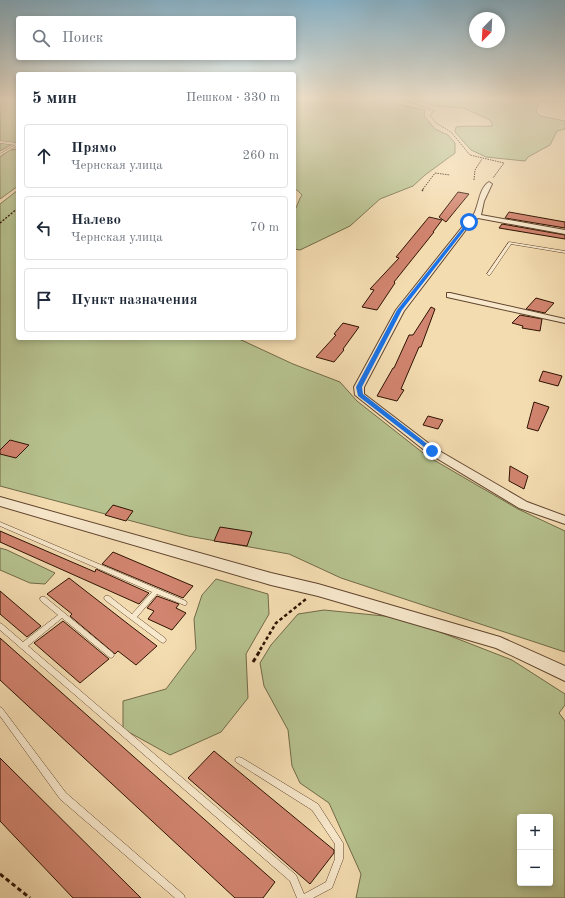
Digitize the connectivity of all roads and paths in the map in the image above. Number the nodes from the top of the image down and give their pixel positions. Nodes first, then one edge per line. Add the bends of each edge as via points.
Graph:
1 (458, 140) edge
2 (0, 142) edge
3 (16, 144) edge
4 (16, 145) edge
5 (0, 155) edge
6 (482, 159) junction
7 (450, 175) dead end
8 (474, 180) dead end
9 (489, 184) joint
10 (422, 191) dead end
11 (16, 210) edge
12 (477, 216) junction
13 (0, 223) edge
14 (565, 232) edge
15 (565, 252) edge
16 (489, 274) dead end
17 (450, 295) dead end
18 (565, 321) edge
19 (0, 501) edge
20 (565, 520) edge
21 (0, 524) edge
22 (318, 590) junction
23 (156, 591) junction
24 (106, 598) dead end
25 (43, 599) dead end
26 (184, 603) dead end
27 (62, 615) junction
28 (133, 617) junction
29 (0, 626) edge
30 (163, 640) dead end
31 (23, 646) junction
32 (111, 655) dead end
33 (253, 662) dead end
34 (565, 674) edge
35 (0, 710) edge
36 (239, 760) dead end
37 (0, 874) edge
38 (30, 898) edge
39 (181, 898) edge
40 (303, 898) edge

1 - 6 path via 470,155
2 - 3 lane
4 - 5 lane
6 - 8 path via 474,170
6 - 9 path via 504,163
7 - 10 path via 435,173
9 - 12 street
11 - 13 path
12 - 14 street
12 - 20 street via 469,222 400,310 359,387 360,395 432,451 523,505
15 - 16 lane via 510,243
17 - 18 street
19 - 22 street via 271,579
21 - 23 lane
22 - 33 path via 276,623
22 - 34 street via 500,643
23 - 26 lane
23 - 28 lane
24 - 28 lane
25 - 27 lane
27 - 31 lane
27 - 32 lane
28 - 30 lane
29 - 31 lane
31 - 40 lane via 292,878
35 - 39 lane via 63,796
36 - 40 lane via 315,807 339,843 338,859 329,885
37 - 38 path

